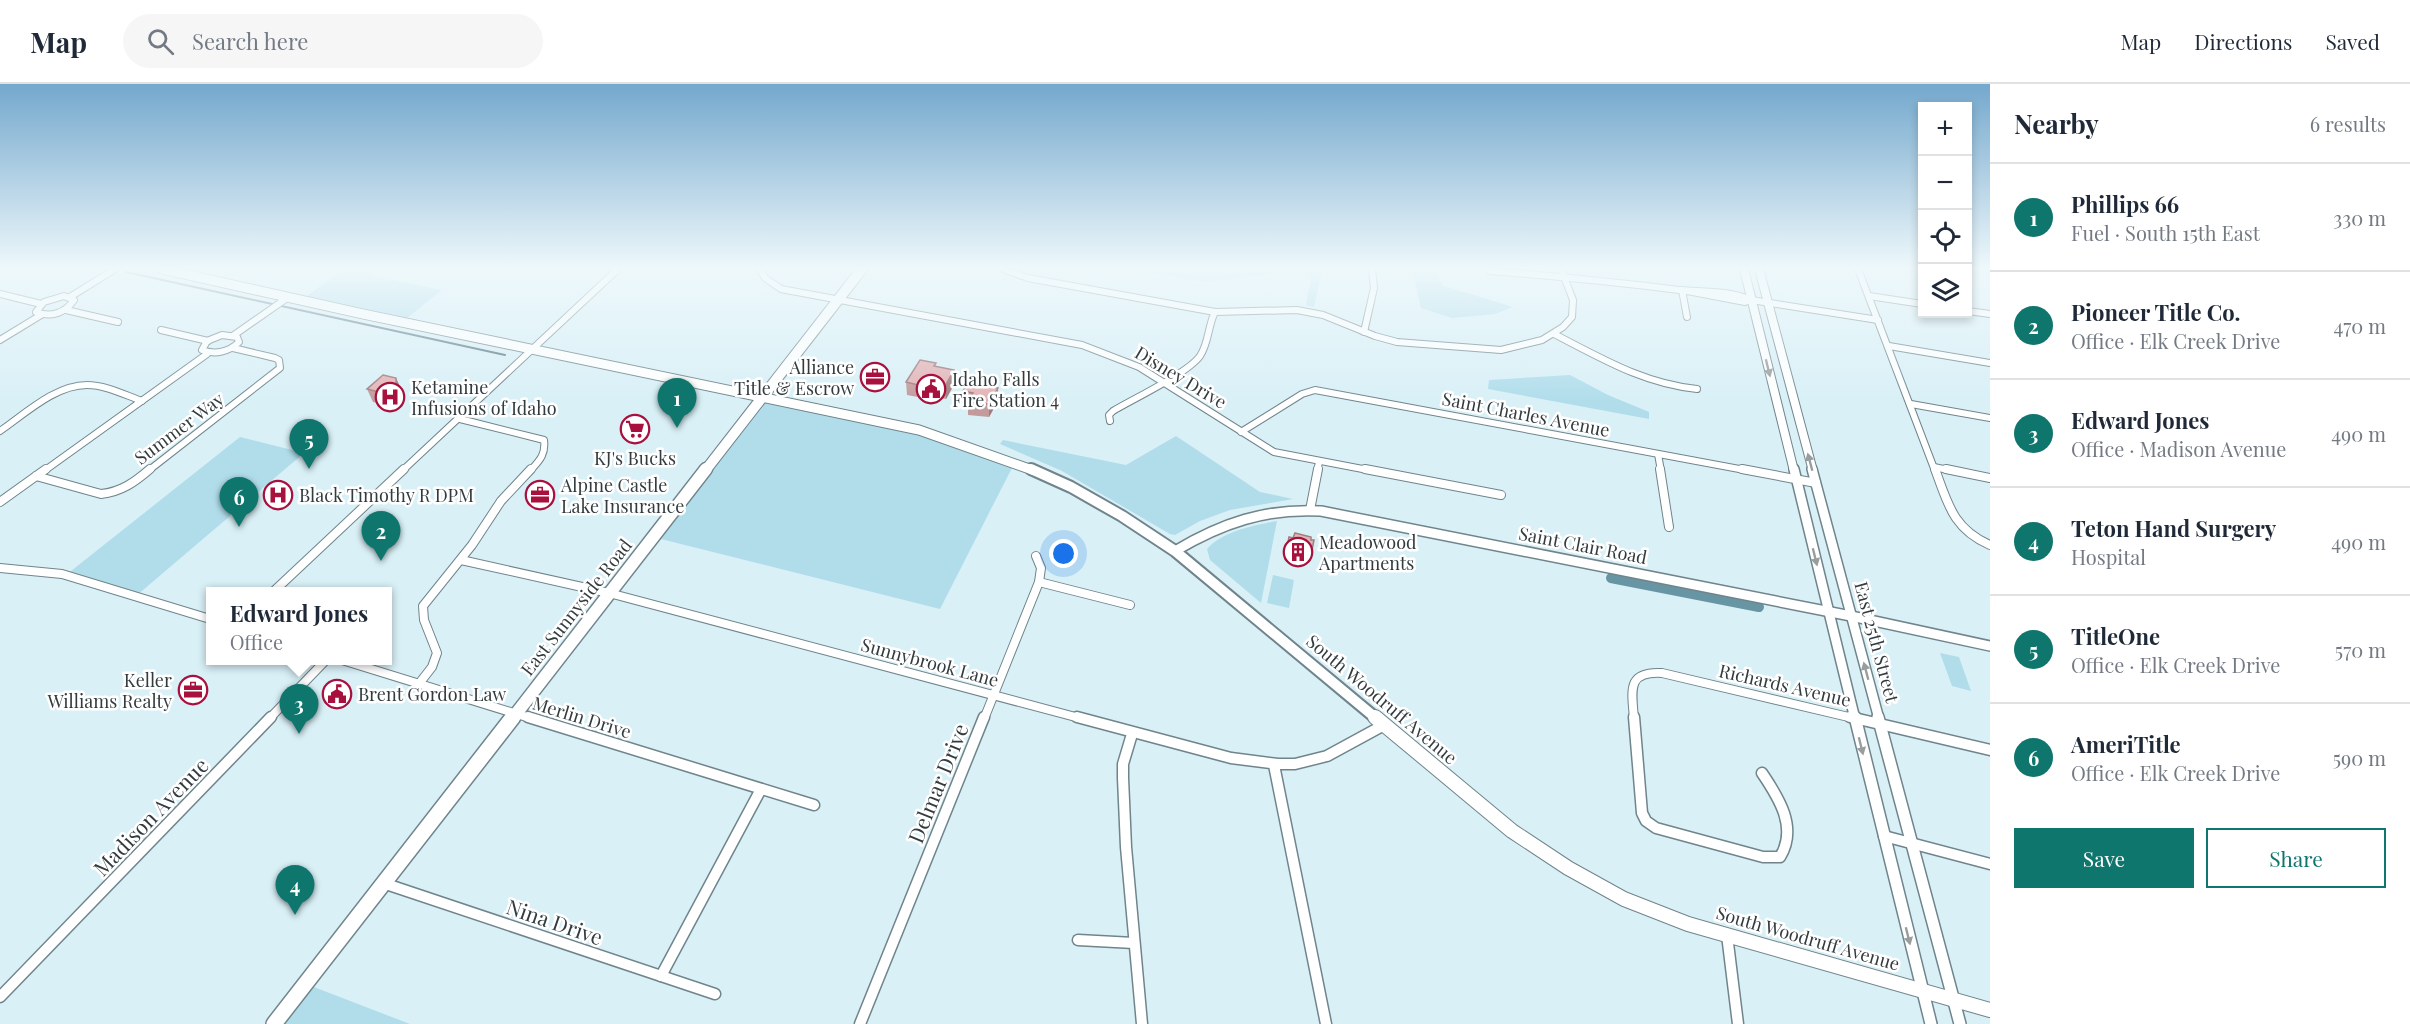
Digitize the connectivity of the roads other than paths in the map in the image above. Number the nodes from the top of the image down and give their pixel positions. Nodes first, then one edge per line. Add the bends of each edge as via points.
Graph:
1 (1215, 312) edge
2 (57, 313) edge
3 (78, 313) edge
4 (266, 313) edge
5 (348, 313) edge
6 (571, 313) edge
7 (828, 313) edge
8 (912, 313) edge
9 (1312, 313) edge
10 (1368, 313) edge
11 (1574, 313) edge
12 (1686, 313) edge
13 (1754, 313) edge
14 (1771, 313) edge
15 (1834, 313) edge
16 (1875, 313) edge
17 (41, 315) joint
18 (1687, 317) dead end
19 (1878, 320) junction
20 (118, 322) dead end
21 (161, 330) dead end
22 (1364, 332) junction
23 (1554, 334) junction
24 (234, 336) junction
25 (0, 340) edge
26 (208, 341) junction
27 (1889, 346) junction
28 (233, 348) junction
29 (532, 350) junction
30 (207, 354) junction
31 (1990, 363) edge
32 (1162, 381) junction
33 (1697, 389) dead end
34 (762, 397) junction
35 (142, 401) junction
36 (1911, 404) junction
37 (1990, 418) edge
38 (460, 419) junction
39 (1110, 421) dead end
40 (0, 431) edge
41 (1241, 432) junction
42 (1658, 454) junction
43 (1319, 462) junction
44 (1934, 467) junction
45 (36, 476) junction
46 (1795, 478) junction
47 (1990, 478) edge
48 (1816, 483) junction
49 (1501, 495) dead end
50 (0, 502) edge
51 (1310, 510) junction
52 (1669, 527) dead end
53 (1990, 545) edge
54 (1175, 551) junction
55 (1036, 556) dead end
56 (461, 560) junction
57 (1, 570) edge
58 (1039, 582) junction
59 (277, 587) edge
60 (609, 593) junction
61 (1130, 605) dead end
62 (1828, 611) junction
63 (1851, 616) junction
64 (206, 618) edge
65 (1990, 646) edge
66 (321, 665) edge
67 (357, 665) edge
68 (418, 685) junction
69 (992, 696) junction
70 (515, 714) junction
71 (1854, 718) junction
72 (1880, 723) junction
73 (1384, 724) junction
74 (1132, 734) junction
75 (1990, 750) edge
76 (1274, 765) junction
77 (1762, 773) dead end
78 (761, 789) junction
79 (814, 805) dead end
80 (1884, 836) junction
81 (1912, 843) junction
82 (1990, 864) edge
83 (383, 883) junction
84 (1726, 935) junction
85 (1078, 940) dead end
86 (1134, 943) junction
87 (661, 976) junction
88 (1922, 992) junction
89 (715, 994) dead end
90 (0, 997) edge
91 (1954, 1000) junction
92 (1990, 1010) edge
93 (274, 1024) edge
94 (860, 1024) edge
95 (1142, 1024) edge
96 (1326, 1024) edge
97 (1738, 1024) edge
98 (1930, 1024) edge
99 (1960, 1024) edge

1 - 32 street via 1200,356
2 - 17 street
3 - 20 street
4 - 24 street
5 - 29 main road, South Woodruff Avenue
6 - 29 street
7 - 34 main road, East Sunnyside Road
8 - 32 street, Disney Drive via 1088,346 1129,362
9 - 22 street
10 - 22 street
11 - 23 street
12 - 18 street
13 -> 46 street
48 -> 14 street, East 25th Street
15 - 19 street
16 - 19 street
17 - 25 street
19 - 27 street
21 - 26 street
22 - 23 street via 1396,342 1501,350
23 - 33 street via 1649,382
24 - 26 street
24 - 28 street via 239,342
26 - 30 street via 202,347
27 - 31 street
27 - 36 street
28 - 30 street, Summer Way
28 - 45 street, Summer Way via 275,358 280,368 129,486 101,494
29 - 34 main road, South Woodruff Avenue
29 - 38 street
30 - 35 street
32 - 39 street via 1113,411
32 - 41 street, Disney Drive
34 - 54 main road, South Woodruff Avenue via 919,430 1015,462 1071,487
34 - 60 main road, East Sunnyside Road
35 - 40 street via 90,385 80,386 54,395
35 - 45 street
36 - 37 street
36 - 44 street
38 - 56 street via 536,437 544,440 545,448 542,458 501,501
38 - 59 street
41 - 42 street, Saint Charles Avenue via 1315,390
41 - 43 street, Disney Drive via 1274,452
42 - 46 street, Saint Charles Avenue
42 - 52 street
43 - 49 street, Disney Drive
43 - 51 street
44 - 47 street
44 - 53 street via 1958,525
45 - 50 street
46 - 48 street, Saint Charles Avenue
46 -> 62 street
48 - 63 street, East 25th Street
51 - 54 street, Saint Clair Road via 1268,512 1236,519 1199,535
51 - 62 street, Saint Clair Road
54 - 73 main road, South Woodruff Avenue
55 - 58 street, Delmar Drive via 1041,568
56 - 60 street, Sunnybrook Lane
56 - 68 street via 423,606 424,620 437,653
57 - 64 street via 62,574
58 - 61 street
58 - 69 street, Delmar Drive
60 - 69 street, Sunnybrook Lane
60 - 70 main road, East Sunnyside Road
62 - 63 street, Saint Clair Road
62 - 71 street
63 - 65 street, Saint Clair Road
72 -> 63 street, East 25th Street
66 - 90 street, Madison Avenue
67 - 68 street, Merlin Drive
68 - 70 street, Merlin Drive
69 - 74 street, Sunnybrook Lane
69 - 94 street, Delmar Drive
70 - 78 street, Merlin Drive
70 - 83 main road, East Sunnyside Road
71 - 72 street, Richards Avenue
71 - 77 street, Richards Avenue via 1662,674 1646,672 1633,682 1642,813 1646,821 1656,828 1763,857 1780,857 1789,837 1775,791
71 -> 80 street
72 - 75 street, Richards Avenue
72 - 81 street, East 25th Street
73 - 76 street, Sunnybrook Lane via 1343,751 1322,759
73 - 84 main road, South Woodruff Avenue via 1512,831 1568,868 1624,899
74 - 76 street, Sunnybrook Lane
74 - 86 street via 1123,778
76 - 96 street
78 - 79 street, Merlin Drive
78 - 87 street
80 - 81 street
80 -> 88 street
81 - 82 street
81 - 91 street, East 25th Street
83 - 87 street, Nina Drive
83 - 93 main road, East Sunnyside Road
84 - 88 main road, South Woodruff Avenue
84 - 97 street
85 - 86 street
86 - 95 street
87 - 89 street, Nina Drive
88 - 91 main road, South Woodruff Avenue
88 - 98 street
91 - 92 main road, South Woodruff Avenue
91 - 99 street, East 25th Street

